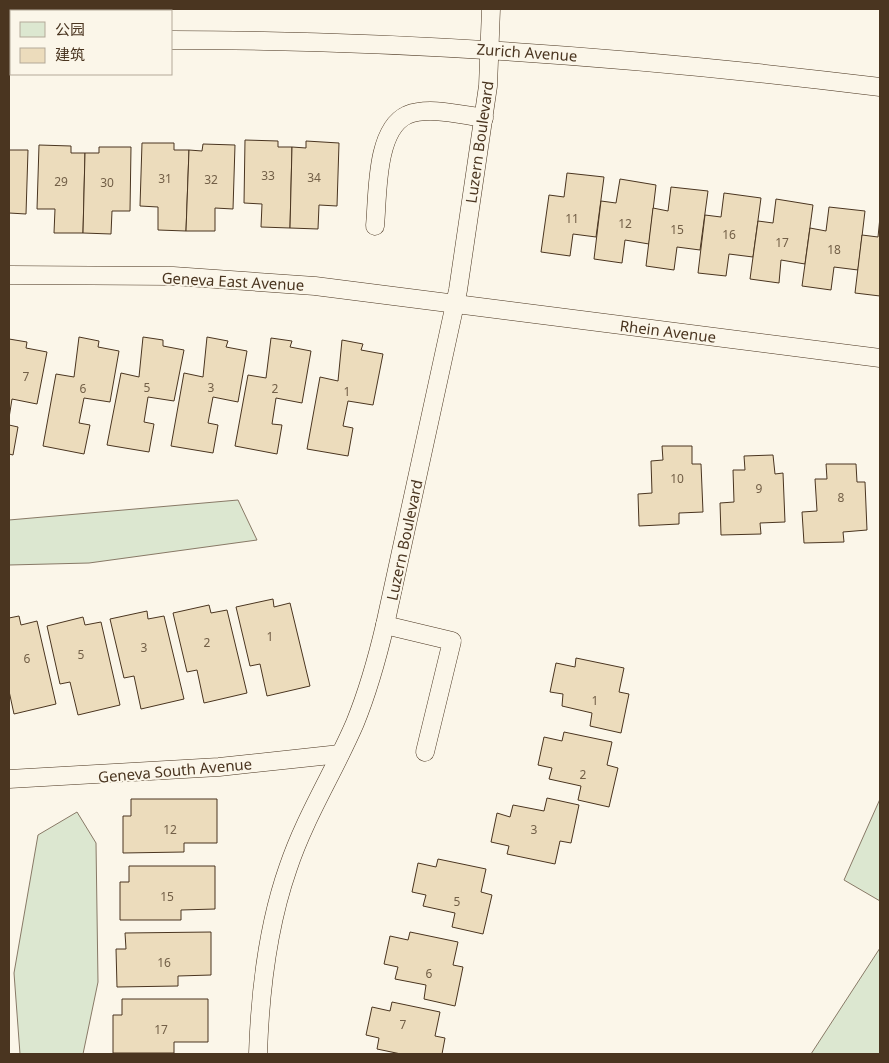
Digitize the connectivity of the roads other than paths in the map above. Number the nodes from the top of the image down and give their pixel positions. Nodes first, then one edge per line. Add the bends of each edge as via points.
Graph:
1 (491, 9) edge
2 (172, 40) edge
3 (489, 49) junction
4 (880, 87) edge
5 (484, 118) junction
6 (375, 226) dead end
7 (9, 275) edge
8 (456, 303) junction
9 (880, 358) edge
10 (385, 625) junction
11 (425, 752) dead end
12 (340, 754) junction
13 (9, 779) edge
14 (258, 1054) edge

1 - 3 lane, Luzern Boulevard
2 - 3 lane, Zurich Avenue
3 - 4 lane, Zurich Avenue via 639,61
3 - 5 lane, Luzern Boulevard
5 - 6 lane via 431,112 407,116 388,133 381,157
5 - 8 lane, Luzern Boulevard
7 - 8 lane, Geneva East Avenue via 173,276 315,286
8 - 9 lane, Rhein Avenue
8 - 10 lane, Luzern Boulevard
10 - 11 lane via 452,641
10 - 12 lane, Luzern Boulevard via 373,675
12 - 13 lane, Geneva South Avenue via 210,768
12 - 14 lane, Luzern Boulevard via 308,818 288,868 273,920 264,965

